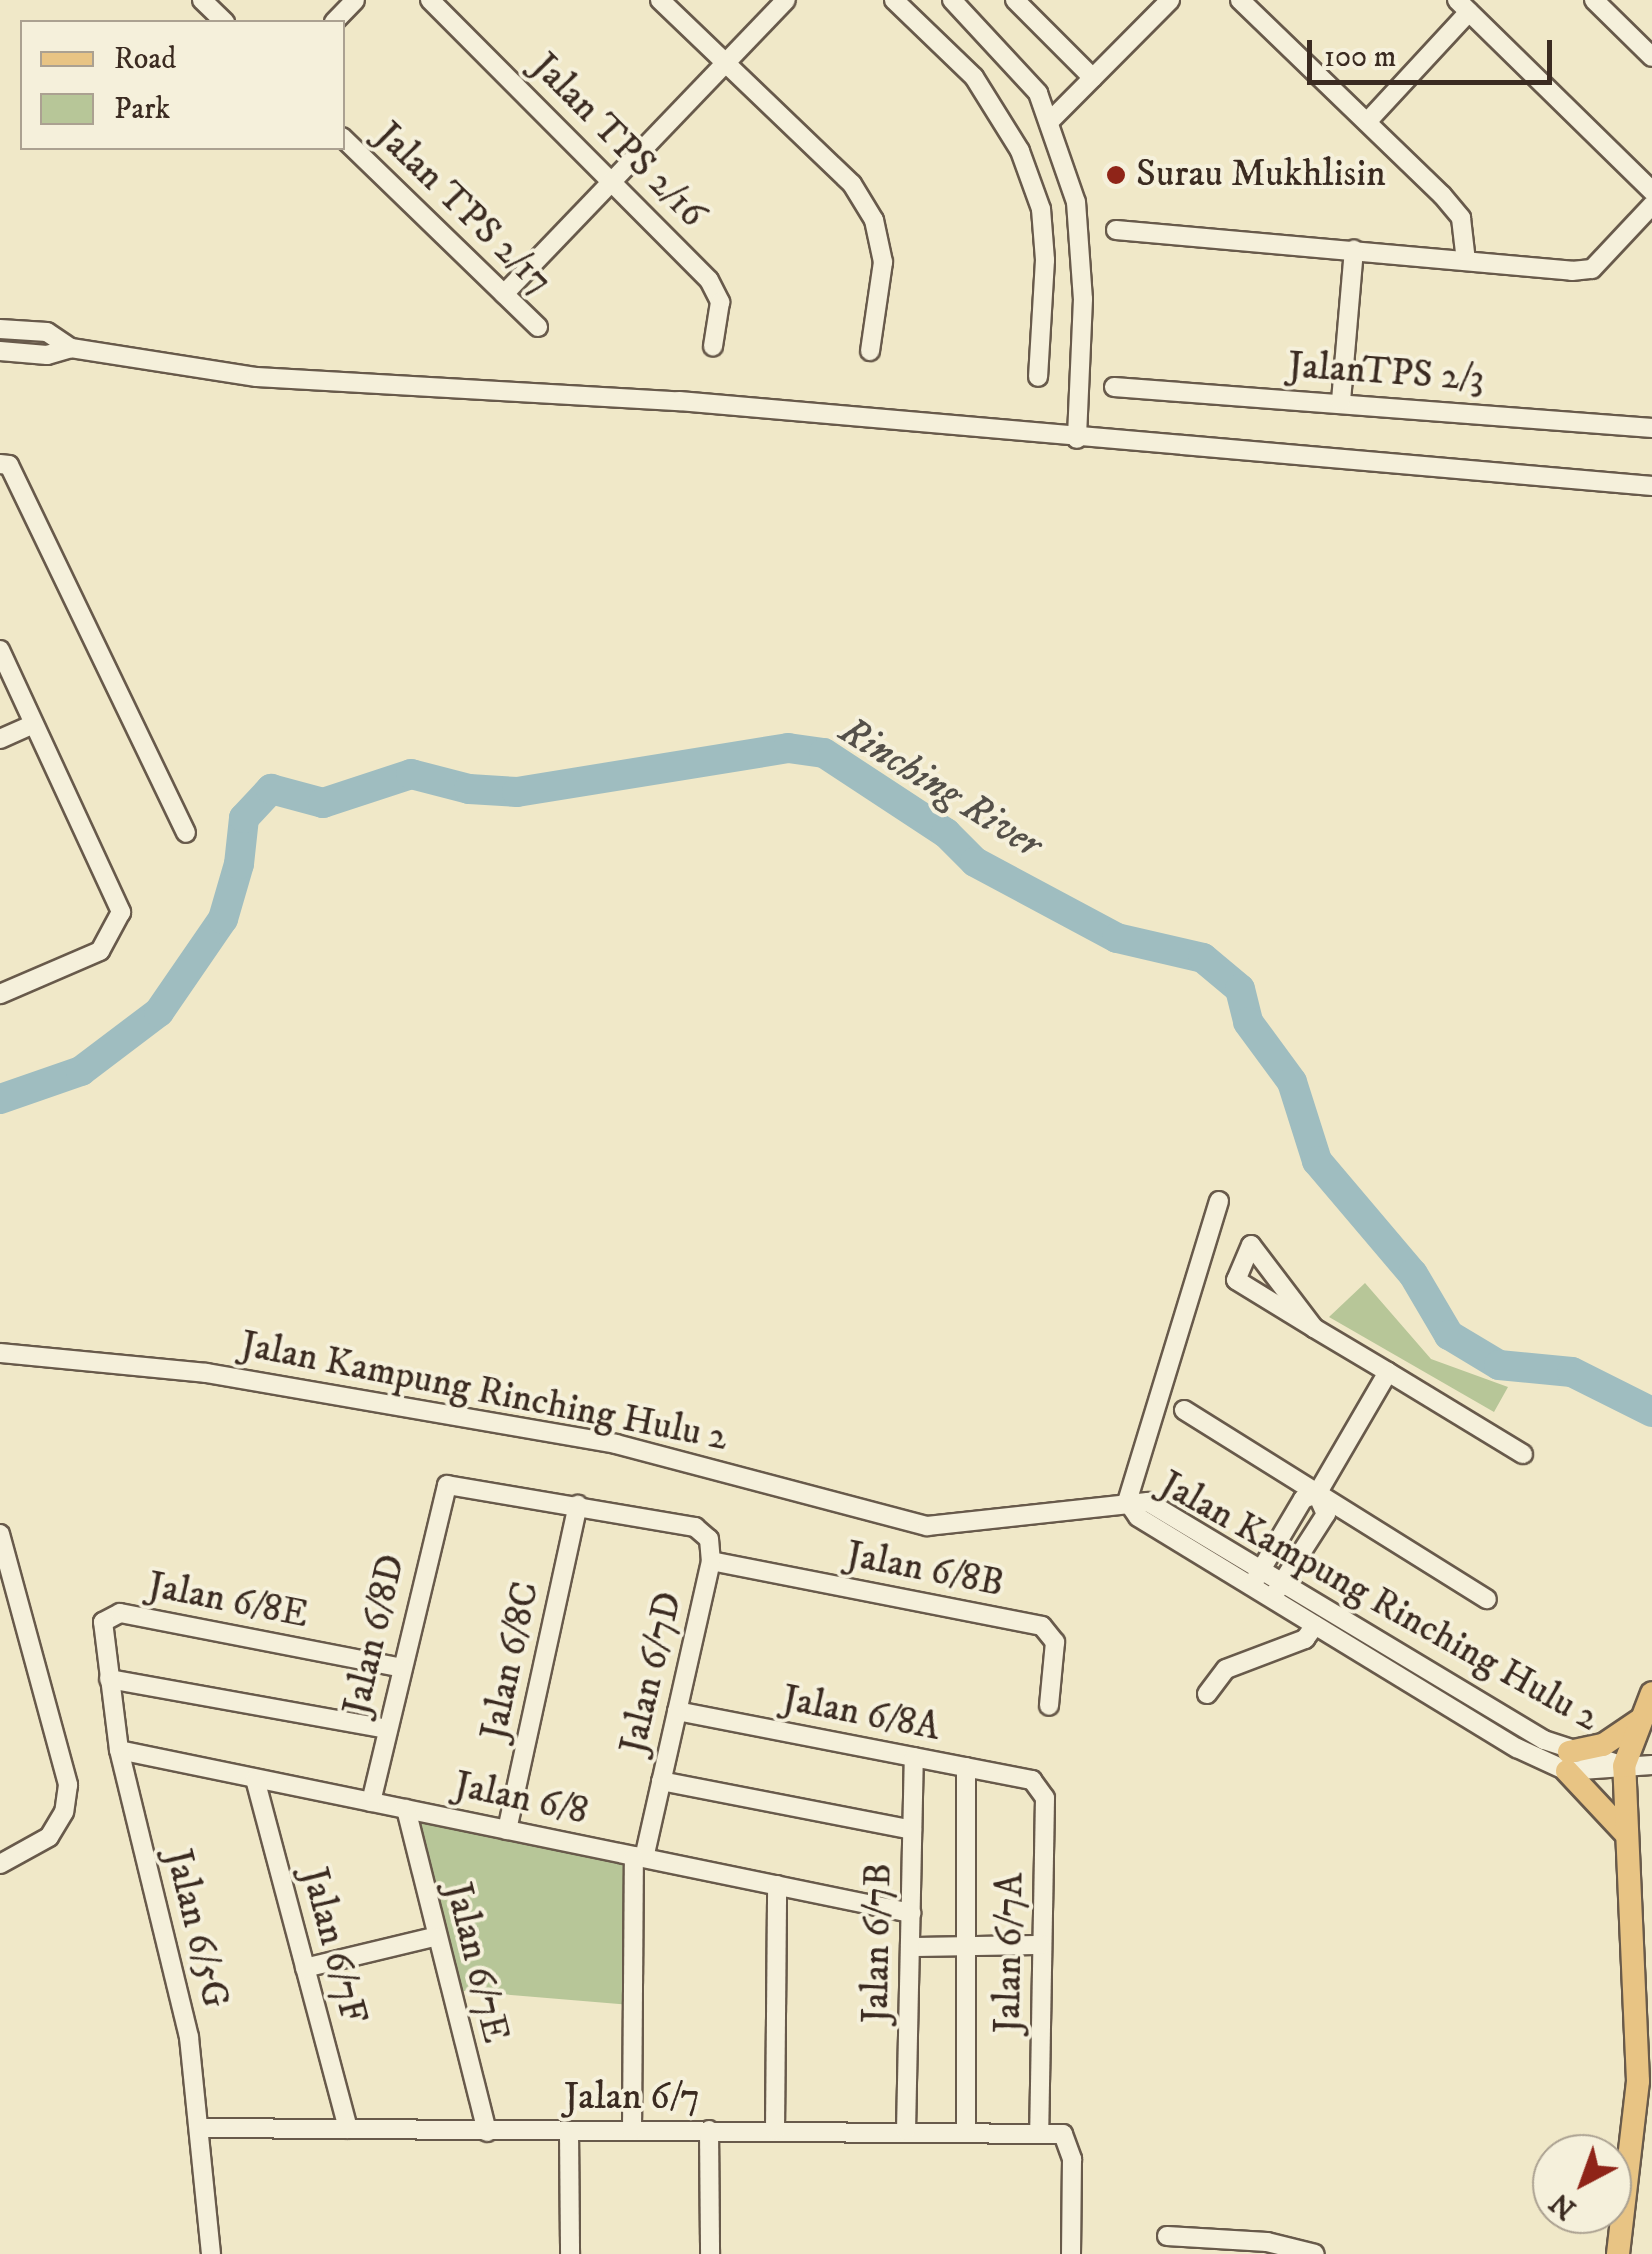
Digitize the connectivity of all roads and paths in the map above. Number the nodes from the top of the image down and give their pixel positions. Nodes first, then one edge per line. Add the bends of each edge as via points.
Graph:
1 (202, 0) edge
2 (355, 0) edge
3 (660, 0) edge
4 (786, 0) edge
5 (894, 0) edge
6 (952, 0) edge
7 (1015, 0) edge
8 (1170, 0) edge
9 (1240, 0) edge
10 (1594, 0) edge
11 (433, 1) edge
12 (1463, 6) edge
13 (223, 20) edge
14 (336, 20) edge
15 (1652, 57) edge
16 (728, 65) junction
17 (1093, 78) junction
18 (1051, 120) junction
19 (1366, 122) junction
20 (345, 140) edge
21 (614, 182) junction
22 (1652, 191) edge
23 (1652, 205) edge
24 (1116, 230) dead end
25 (1354, 250) junction
26 (1466, 261) junction
27 (504, 294) junction
28 (538, 328) dead end
29 (0, 329) edge
30 (712, 346) dead end
31 (71, 348) junction
32 (870, 350) dead end
33 (0, 351) edge
34 (1038, 377) dead end
35 (1114, 388) dead end
36 (1341, 401) junction
37 (1652, 410) edge
38 (1643, 427) edge
39 (1077, 439) junction
40 (0, 464) edge
41 (1652, 486) edge
42 (0, 650) edge
43 (33, 724) junction
44 (0, 739) edge
45 (186, 834) dead end
46 (0, 994) edge
47 (1219, 1201) dead end
48 (1314, 1328) junction
49 (0, 1353) edge
50 (1388, 1372) junction
51 (1184, 1410) dead end
52 (1524, 1454) dead end
53 (1318, 1494) junction
54 (1127, 1501) junction
55 (578, 1505) junction
56 (0, 1534) edge
57 (711, 1560) junction
58 (1256, 1577) junction
59 (1277, 1591) junction
60 (1486, 1599) dead end
61 (104, 1622) joint
62 (1315, 1625) junction
63 (402, 1668) junction
64 (109, 1679) junction
65 (1207, 1694) dead end
66 (1648, 1705) edge
67 (1050, 1706) dead end
68 (677, 1711) junction
69 (388, 1729) junction
70 (119, 1750) junction
71 (914, 1757) junction
72 (1568, 1762) junction
73 (1638, 1766) edge
74 (966, 1768) junction
75 (255, 1779) junction
76 (1032, 1780) joint
77 (661, 1781) junction
78 (371, 1802) junction
79 (406, 1809) junction
80 (507, 1830) junction
81 (912, 1830) junction
82 (1625, 1832) junction
83 (639, 1857) junction
84 (0, 1864) edge
85 (1629, 1876) junction
86 (776, 1885) junction
87 (910, 1912) junction
88 (434, 1937) junction
89 (1042, 1945) junction
90 (910, 1947) junction
91 (966, 1948) junction
92 (305, 1968) junction
93 (201, 2128) junction
94 (348, 2129) junction
95 (709, 2130) junction
96 (569, 2131) junction
97 (632, 2131) junction
98 (774, 2131) junction
99 (906, 2131) junction
100 (966, 2131) junction
101 (1039, 2131) junction
102 (486, 2132) junction
103 (1166, 2236) dead end
104 (1265, 2248) edge
105 (211, 2254) edge
106 (570, 2254) edge
107 (710, 2254) edge
108 (1072, 2254) edge
109 (1316, 2254) edge
110 (1618, 2254) edge

1 - 13 street
2 - 14 street
3 - 16 street
4 - 16 street
5 - 34 street via 974,76 1020,151 1041,209 1046,260
6 - 18 street via 1017,64
7 - 17 street
8 - 17 street
9 - 19 street
10 - 15 street
11 - 21 street, Jalan TPS 2/16
12 - 19 street
12 - 22 street
16 - 21 street
16 - 32 street via 852,184 874,220 883,262
17 - 18 street
18 - 39 street via 1083,235
19 - 26 street via 1462,218
20 - 27 street, Jalan TPS 2/17
21 - 27 street
21 - 30 street, Jalan TPS 2/16 via 710,280 720,302
23 - 26 street via 1592,269
24 - 25 street
25 - 26 street
25 - 36 street
27 - 28 street, Jalan TPS 2/17
29 - 31 street via 47,332
31 - 33 street via 47,356
31 - 39 street via 351,386 678,401
35 - 36 street, JalanTPS 2/3
36 - 38 street, JalanTPS 2/3
37 - 38 street
39 - 41 street
40 - 45 street via 10,465
42 - 43 street
43 - 44 street
43 - 46 street via 121,912 100,950
47 - 54 street, Jalan Kampung Rinching Hulu 2
48 - 48 street via 1236,1280 1251,1245 1260,1257
48 - 50 street
49 - 54 street, Jalan Kampung Rinching Hulu 2 via 206,1373 616,1444 927,1526
50 - 52 street
50 - 53 street
51 - 53 street
53 - 58 street via 1304,1498
53 - 59 street via 1326,1514
53 - 60 street
54 - 58 street, Jalan Kampung Rinching Hulu 2 via 1138,1518
55 - 57 street via 694,1527 708,1539
55 - 63 street, Jalan 6/8D via 447,1485
55 - 80 street, Jalan 6/8C
56 - 84 street via 68,1785 64,1812 49,1836
57 - 67 street, Jalan 6/8B via 1042,1626 1055,1642
57 - 68 street, Jalan 6/7D
58 - 59 street, Jalan Kampung Rinching Hulu 2
59 - 62 street, Jalan Kampung Rinching Hulu 2
59 - 72 street, Jalan Kampung Rinching Hulu 2
61 - 63 street, Jalan 6/8E via 120,1613
61 - 64 street, Jalan 6/5G
62 - 65 street via 1305,1639 1226,1668
62 - 72 street, Jalan Kampung Rinching Hulu 2
63 - 69 street, Jalan 6/8D
64 - 69 street
64 - 70 street, Jalan 6/5G
66 - 72 main road via 1602,1745
66 - 73 main road
68 - 71 street, Jalan 6/8A
68 - 77 street, Jalan 6/7D
69 - 78 street, Jalan 6/8D
70 - 75 street, Jalan 6/8
70 - 93 street, Jalan 6/5G via 189,2037
71 - 74 street, Jalan 6/8A
71 - 81 street, Jalan 6/7B
72 - 73 street, Jalan Kampung Rinching Hulu 2
72 - 82 main road
73 - 82 main road
73 - 85 main road
74 - 76 street, Jalan 6/8A
74 - 91 street
75 - 78 street, Jalan 6/8
75 - 92 street, Jalan 6/7F
76 - 89 street, Jalan 6/7A via 1045,1798
77 - 81 street
77 - 83 street, Jalan 6/7D
78 - 79 street, Jalan 6/8
79 - 80 street, Jalan 6/8
79 - 88 street, Jalan 6/7E
80 - 83 street, Jalan 6/8
81 - 87 street, Jalan 6/7B
82 - 85 main road
83 - 86 street, Jalan 6/8
83 - 97 street, Jalan 6/7D
85 - 110 main road via 1638,2081
86 - 87 street, Jalan 6/8
86 - 98 street
87 - 90 street, Jalan 6/7B
88 - 92 street
88 - 102 street, Jalan 6/7E
89 - 91 street
89 - 101 street, Jalan 6/7A
90 - 91 street
90 - 99 street, Jalan 6/7B
91 - 100 street
92 - 94 street, Jalan 6/7F
93 - 94 street, Jalan 6/7
93 - 105 street, Jalan 6/5G
94 - 102 street, Jalan 6/7
95 - 97 street, Jalan 6/7
95 - 98 street, Jalan 6/7
95 - 107 street
96 - 97 street, Jalan 6/7
96 - 102 street, Jalan 6/7
96 - 106 street
98 - 99 street, Jalan 6/7
99 - 100 street, Jalan 6/7
100 - 101 street, Jalan 6/7
101 - 108 street, Jalan 6/7 via 1063,2134 1072,2160
103 - 104 street
104 - 109 street

